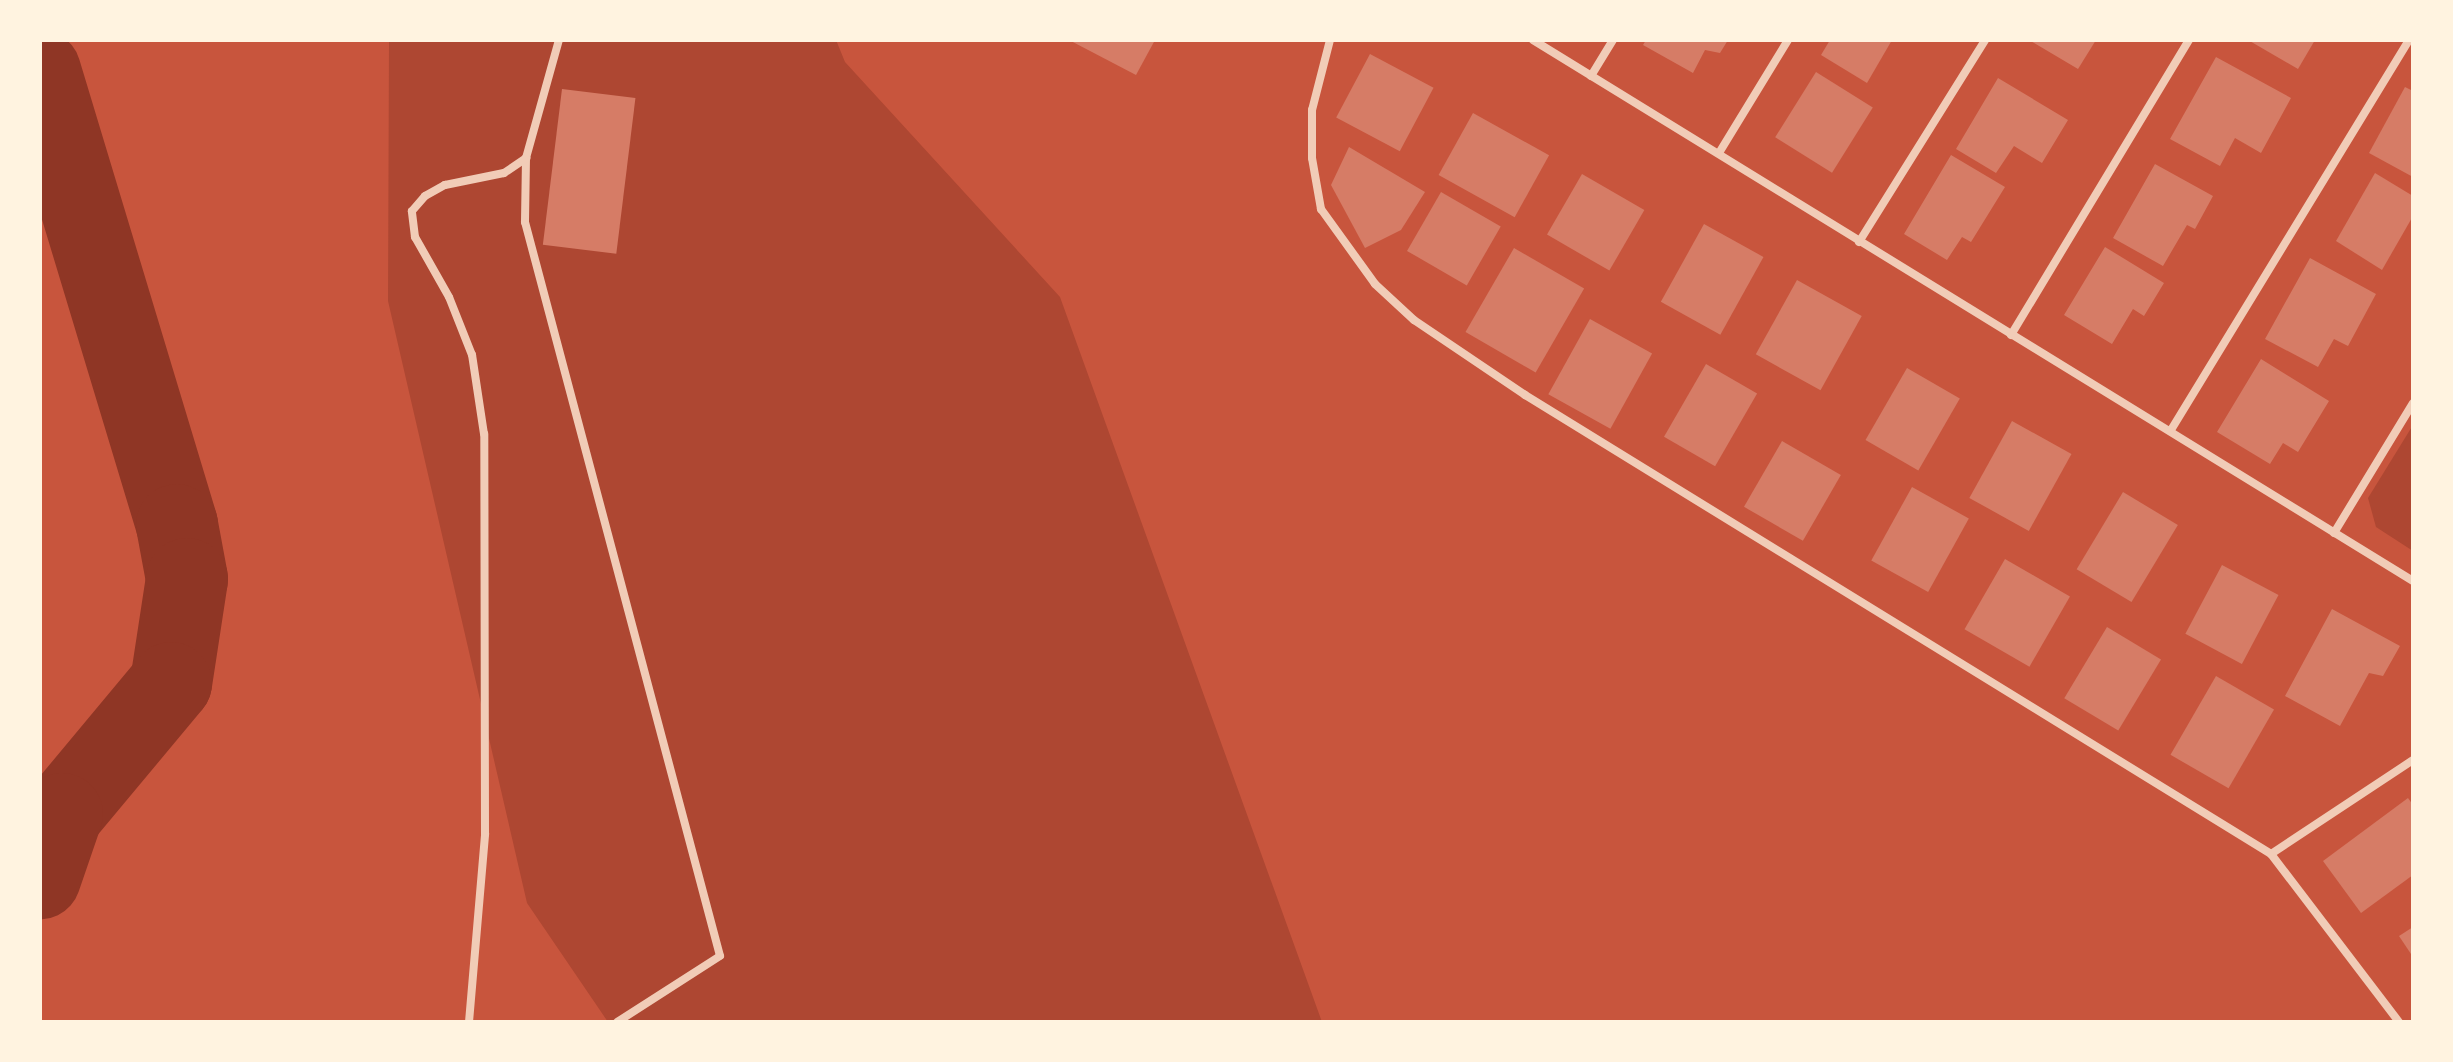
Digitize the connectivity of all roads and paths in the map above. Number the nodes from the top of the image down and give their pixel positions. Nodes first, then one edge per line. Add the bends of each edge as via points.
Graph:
1 (559, 40) edge
2 (1330, 40) edge
3 (1533, 40) edge
4 (1613, 40) edge
5 (1788, 40) edge
6 (1985, 40) edge
7 (2189, 40) edge
8 (2409, 40) edge
9 (1591, 76) junction
10 (1719, 153) junction
11 (526, 158) junction
12 (1859, 242) junction
13 (2011, 335) junction
14 (2413, 403) edge
15 (2171, 430) junction
16 (2334, 533) junction
17 (2413, 581) edge
18 (2413, 760) edge
19 (2271, 854) junction
20 (469, 1022) edge
21 (617, 1022) edge
22 (2399, 1022) edge

1 - 11 street
2 - 19 street via 1312,110 1312,158 1321,209 1375,284 1414,320 1525,395
3 - 9 street
4 - 9 street
5 - 10 street
6 - 12 street
7 - 13 street
8 - 15 street
9 - 10 street
10 - 12 street
11 - 20 street via 504,173 445,185 412,211 415,237 449,297 472,355 484,434 485,834
11 - 21 street via 525,222 720,956
12 - 13 street
13 - 15 street
14 - 16 street
15 - 16 street
16 - 17 street
18 - 19 street
19 - 22 street

